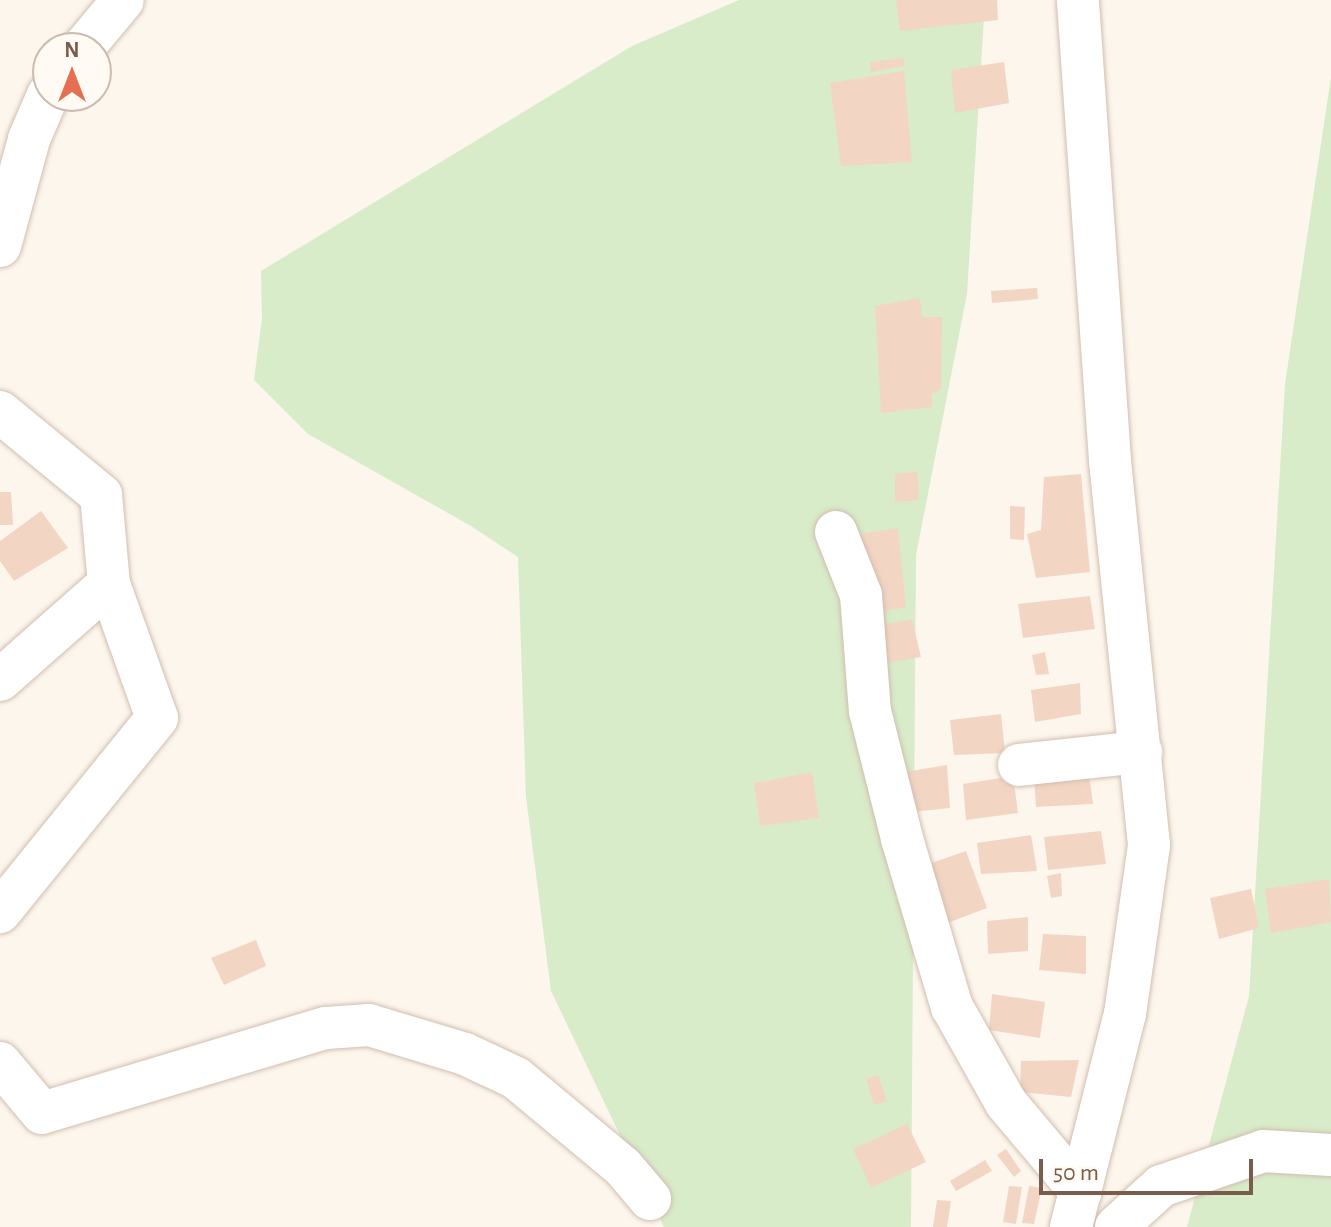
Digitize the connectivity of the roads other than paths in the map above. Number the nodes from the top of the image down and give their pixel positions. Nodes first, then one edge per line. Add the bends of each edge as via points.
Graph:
1 (123, 0) edge
2 (1078, 0) edge
3 (96, 32) edge
4 (41, 112) edge
5 (0, 246) edge
6 (0, 412) edge
7 (836, 532) dead end
8 (109, 584) junction
9 (0, 680) edge
10 (1141, 752) junction
11 (1019, 765) dead end
12 (0, 912) edge
13 (0, 1063) edge
14 (1331, 1155) edge
15 (650, 1199) dead end
16 (1076, 1209) edge
17 (1116, 1227) edge

1 - 3 street
2 - 10 street via 1109,444
4 - 5 street
6 - 8 street via 101,495
7 - 16 street via 861,595 870,711 952,1007 1006,1103
8 - 9 street
8 - 12 street via 157,718
10 - 11 street
10 - 16 street via 1149,845 1134,966
13 - 15 street via 42,1113 326,1028 369,1025 465,1054 516,1078 623,1167
14 - 17 street via 1263,1151 1161,1186

